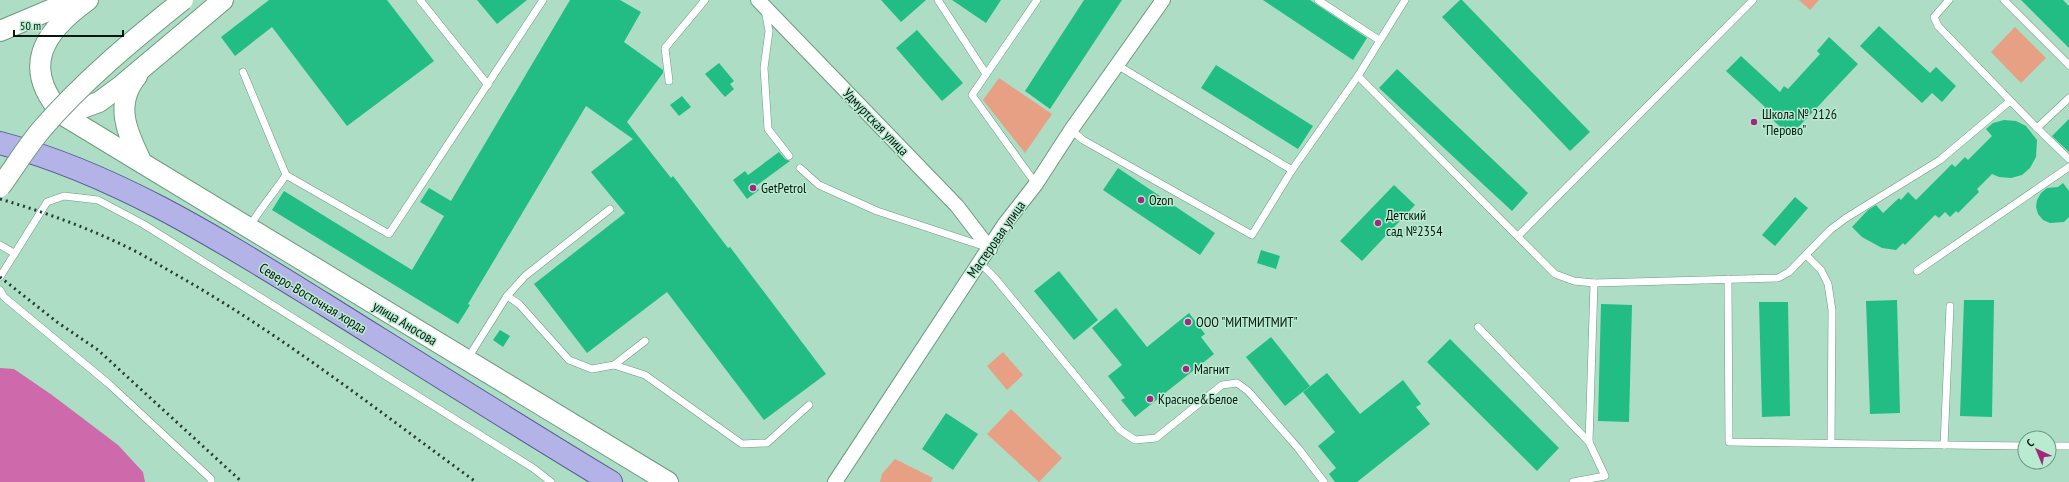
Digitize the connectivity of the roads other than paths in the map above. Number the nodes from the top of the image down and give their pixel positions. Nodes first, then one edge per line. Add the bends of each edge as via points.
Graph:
1 (74, 0) edge
2 (88, 0) edge
3 (183, 0) edge
4 (223, 0) edge
5 (420, 0) edge
6 (543, 0) edge
7 (705, 0) edge
8 (938, 0) edge
9 (1036, 0) edge
10 (1164, 0) edge
11 (1318, 0) edge
12 (1405, 0) edge
13 (1753, 0) edge
14 (1949, 0) edge
15 (2004, 0) edge
16 (761, 3) edge
17 (0, 31) edge
18 (1379, 40) junction
19 (153, 58) junction
20 (1117, 65) junction
21 (2069, 65) edge
22 (244, 72) dead end
23 (986, 74) junction
24 (1358, 76) junction
25 (669, 81) dead end
26 (488, 85) junction
27 (2069, 98) edge
28 (2010, 101) junction
29 (63, 115) junction
30 (2037, 128) junction
31 (1071, 130) junction
32 (0, 143) edge
33 (789, 156) dead end
34 (2069, 159) edge
35 (142, 164) junction
36 (2069, 167) edge
37 (800, 168) dead end
38 (1292, 170) junction
39 (286, 175) junction
40 (1036, 184) junction
41 (0, 187) edge
42 (610, 209) dead end
43 (249, 228) junction
44 (1518, 236) junction
45 (0, 245) edge
46 (990, 248) junction
47 (14, 253) junction
48 (1806, 255) junction
49 (979, 262) junction
50 (1917, 271) dead end
51 (0, 277) edge
52 (1728, 279) junction
53 (1594, 283) junction
54 (0, 290) edge
55 (507, 296) junction
56 (1950, 306) dead end
57 (1478, 327) dead end
58 (645, 341) dead end
59 (467, 360) junction
60 (614, 365) junction
61 (809, 405) dead end
62 (1589, 442) junction
63 (1831, 443) junction
64 (1944, 445) junction
65 (2017, 446) edge
66 (2057, 446) edge
67 (2069, 446) edge
68 (211, 482) edge
69 (551, 482) edge
70 (612, 482) edge
71 (668, 482) edge
72 (835, 482) edge
73 (1324, 482) edge
74 (1573, 482) edge

1 - 17 street
2 - 29 street, улица Аносова via 60,22 43,47 40,65 42,83 51,102
3 - 41 street, bridge via 136,37 93,76 41,130
4 - 19 street
5 - 26 lane
6 - 26 lane
7 - 25 lane via 665,48
8 - 23 lane
9 - 23 lane
10 - 20 street, Мастеровая улица
11 - 18 lane
12 - 18 lane
13 - 44 lane
14 - 28 lane via 1938,11 1934,17 1935,21
15 - 21 lane
16 - 33 lane via 769,31 764,68 768,129
16 - 46 street, Удмуртская улица via 957,206
18 - 24 lane
19 - 29 street via 99,102
19 - 35 street via 133,82 125,102 125,123
20 - 31 street, Мастеровая улица
20 - 38 lane
22 - 39 lane
23 - 40 lane via 972,95
24 - 38 lane
24 - 44 lane
26 - 39 lane via 389,234
27 - 30 lane
28 - 30 lane
28 - 48 lane via 1940,160 1830,230
29 - 35 street, улица Аносова
30 - 34 lane
31 - 38 lane via 1083,140 1252,235
31 - 40 street, Мастеровая улица
32 - 70 main road, Северо-Восточная хорда via 74,168 134,194 185,221
35 - 43 street, улица Аносова
36 - 50 lane
37 - 46 lane via 819,185 877,211
39 - 43 lane via 261,207
40 - 46 street, Мастеровая улица via 1004,225
42 - 55 lane via 525,276
43 - 59 street, улица Аносова
44 - 53 lane via 1555,274
45 - 47 lane
46 - 49 street, Мастеровая улица
47 - 51 lane
47 - 69 lane via 47,202 64,196 98,200 143,224 369,364 527,464
48 - 52 lane via 1789,272 1778,278
48 - 63 lane via 1821,270 1828,284 1832,310
49 - 72 street, Мастеровая улица
49 - 73 lane via 1120,430 1136,440 1156,438 1222,385 1237,383 1248,391
52 - 53 lane
52 - 63 lane via 1729,442
53 - 62 lane
54 - 68 lane via 4,297 109,384 211,479
55 - 59 lane
55 - 60 lane via 519,304 569,360 592,369
56 - 64 lane
57 - 62 lane
58 - 60 lane
59 - 71 street, улица Аносова
60 - 61 lane via 645,375 742,444 767,443
62 - 74 lane via 1605,476
63 - 64 lane
64 - 65 lane
66 - 67 lane

